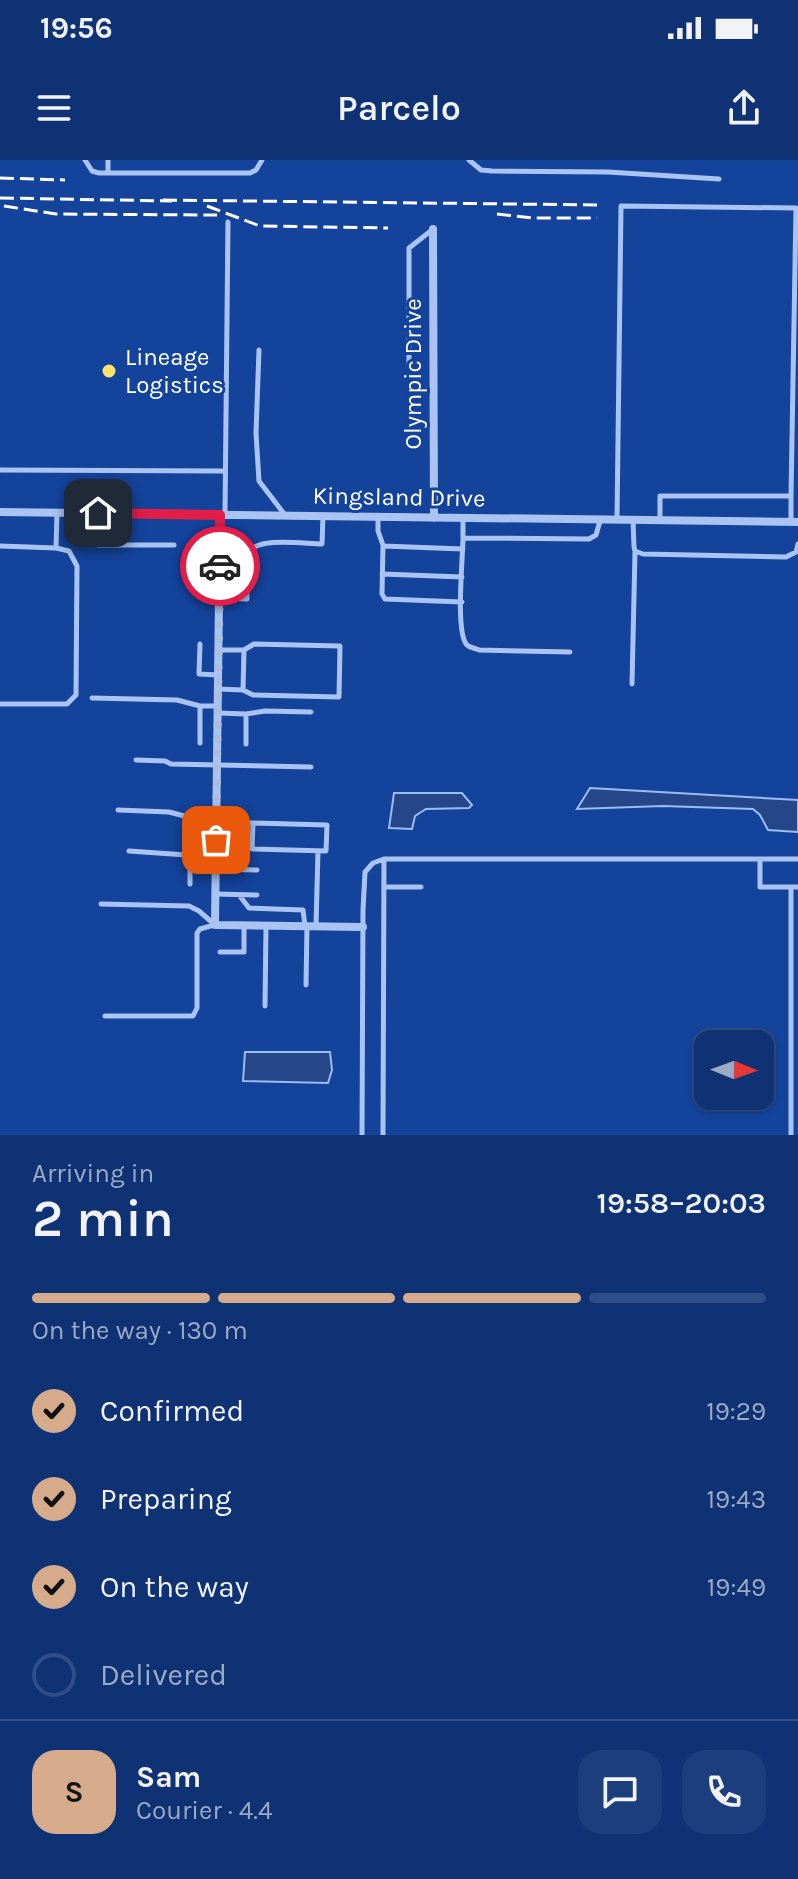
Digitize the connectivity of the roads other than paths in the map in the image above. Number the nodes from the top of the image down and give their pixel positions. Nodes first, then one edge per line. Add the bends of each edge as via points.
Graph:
1 (85, 160) edge
2 (108, 160) edge
3 (262, 160) edge
4 (469, 160) edge
5 (108, 173) junction
6 (719, 179) dead end
7 (228, 222) dead end
8 (797, 222) edge
9 (433, 229) joint
10 (259, 350) dead end
11 (409, 367) dead end
12 (0, 470) edge
13 (225, 471) junction
14 (793, 497) edge
15 (0, 512) edge
16 (57, 513) junction
17 (98, 513) junction
18 (223, 515) junction
19 (286, 516) junction
20 (323, 516) junction
21 (378, 517) junction
22 (434, 518) junction
23 (463, 518) junction
24 (600, 520) junction
25 (617, 520) junction
26 (633, 520) junction
27 (660, 520) junction
28 (794, 522) edge
29 (463, 538) junction
30 (798, 544) edge
31 (174, 545) dead end
32 (0, 546) edge
33 (383, 546) junction
34 (56, 548) junction
35 (463, 549) junction
36 (635, 551) junction
37 (382, 574) junction
38 (462, 577) junction
39 (219, 598) junction
40 (462, 602) junction
41 (200, 644) dead end
42 (219, 650) junction
43 (244, 650) junction
44 (570, 652) dead end
45 (218, 675) junction
46 (632, 684) dead end
47 (218, 689) junction
48 (243, 690) junction
49 (92, 698) dead end
50 (0, 704) edge
51 (200, 706) junction
52 (218, 710) junction
53 (311, 712) dead end
54 (246, 714) junction
55 (200, 743) dead end
56 (246, 744) dead end
57 (136, 760) dead end
58 (217, 765) junction
59 (311, 767) dead end
60 (118, 810) dead end
61 (192, 818) junction
62 (216, 820) junction
63 (253, 823) junction
64 (191, 845) dead end
65 (129, 851) dead end
66 (318, 851) junction
67 (190, 857) junction
68 (216, 857) junction
69 (384, 859) junction
70 (760, 859) junction
71 (798, 859) edge
72 (216, 869) junction
73 (257, 870) dead end
74 (190, 884) dead end
75 (384, 887) junction
76 (421, 887) dead end
77 (794, 887) edge
78 (216, 894) junction
79 (239, 895) junction
80 (257, 895) dead end
81 (101, 904) dead end
82 (215, 925) junction
83 (244, 925) junction
84 (266, 926) junction
85 (309, 926) junction
86 (363, 927) junction
87 (220, 952) dead end
88 (306, 985) dead end
89 (265, 1006) dead end
90 (105, 1016) dead end
91 (362, 1135) edge
92 (383, 1135) edge
93 (791, 1135) edge

1 - 5 lane via 92,171
2 - 5 lane
3 - 5 lane via 250,173
4 - 6 lane via 492,171
7 - 13 lane
8 - 14 lane
8 - 25 lane via 796,208 621,206
9 - 11 lane via 409,248
9 - 22 street, Olympic Drive
10 - 19 lane via 259,481
12 - 13 lane
13 - 18 lane
14 - 27 lane via 660,496
14 - 28 lane
15 - 16 street, Kingsland Drive
16 - 17 street, Kingsland Drive
16 - 34 lane
17 - 18 street, Kingsland Drive
17 - 31 lane via 98,545
18 - 19 street, Kingsland Drive
18 - 39 street
19 - 20 street, Kingsland Drive
20 - 21 street, Kingsland Drive
20 - 39 lane via 322,544 256,545 247,560 247,599
21 - 22 street, Kingsland Drive
21 - 33 lane
22 - 23 street, Kingsland Drive
23 - 24 street, Kingsland Drive
23 - 29 lane
24 - 25 street, Kingsland Drive
24 - 29 lane via 596,535 589,539
25 - 26 street, Kingsland Drive
26 - 27 street, Kingsland Drive
26 - 36 lane
27 - 28 street, Kingsland Drive
29 - 35 lane
30 - 36 lane via 786,557
32 - 34 lane
33 - 35 lane
33 - 37 lane
34 - 50 lane via 69,551 77,566 76,695 67,704
35 - 38 lane
36 - 46 lane
37 - 38 lane
37 - 40 lane via 382,594 388,600
38 - 40 lane
39 - 42 street
40 - 44 lane via 467,645 479,650
41 - 45 lane via 199,674
42 - 43 lane
42 - 45 street
43 - 48 lane
43 - 48 lane via 254,644 340,646 339,697 253,695
45 - 47 street
47 - 48 lane
47 - 52 street
49 - 51 lane via 177,700
51 - 52 lane
51 - 55 lane
52 - 54 lane
52 - 58 street
53 - 54 lane
54 - 56 lane
57 - 58 lane
58 - 59 lane
58 - 62 street
60 - 61 lane
61 - 62 lane
61 - 64 lane
62 - 63 lane
62 - 68 street
63 - 66 lane via 252,849
63 - 66 lane via 327,825 326,851
65 - 67 lane
66 - 85 lane
67 - 68 lane
67 - 74 lane
68 - 72 street
69 - 70 lane
69 - 75 lane
69 - 86 lane via 365,872
70 - 71 lane
70 - 77 lane via 760,887
72 - 73 lane
72 - 78 street
75 - 76 lane
75 - 92 lane
77 - 93 lane
78 - 79 lane
78 - 82 street
79 - 80 lane
79 - 85 lane via 249,908 303,910
81 - 82 lane via 189,906
82 - 83 street
82 - 90 lane via 197,933 193,1016
83 - 84 street
83 - 87 lane via 244,952
84 - 85 street
84 - 89 lane
85 - 86 street
85 - 88 lane
86 - 91 lane

